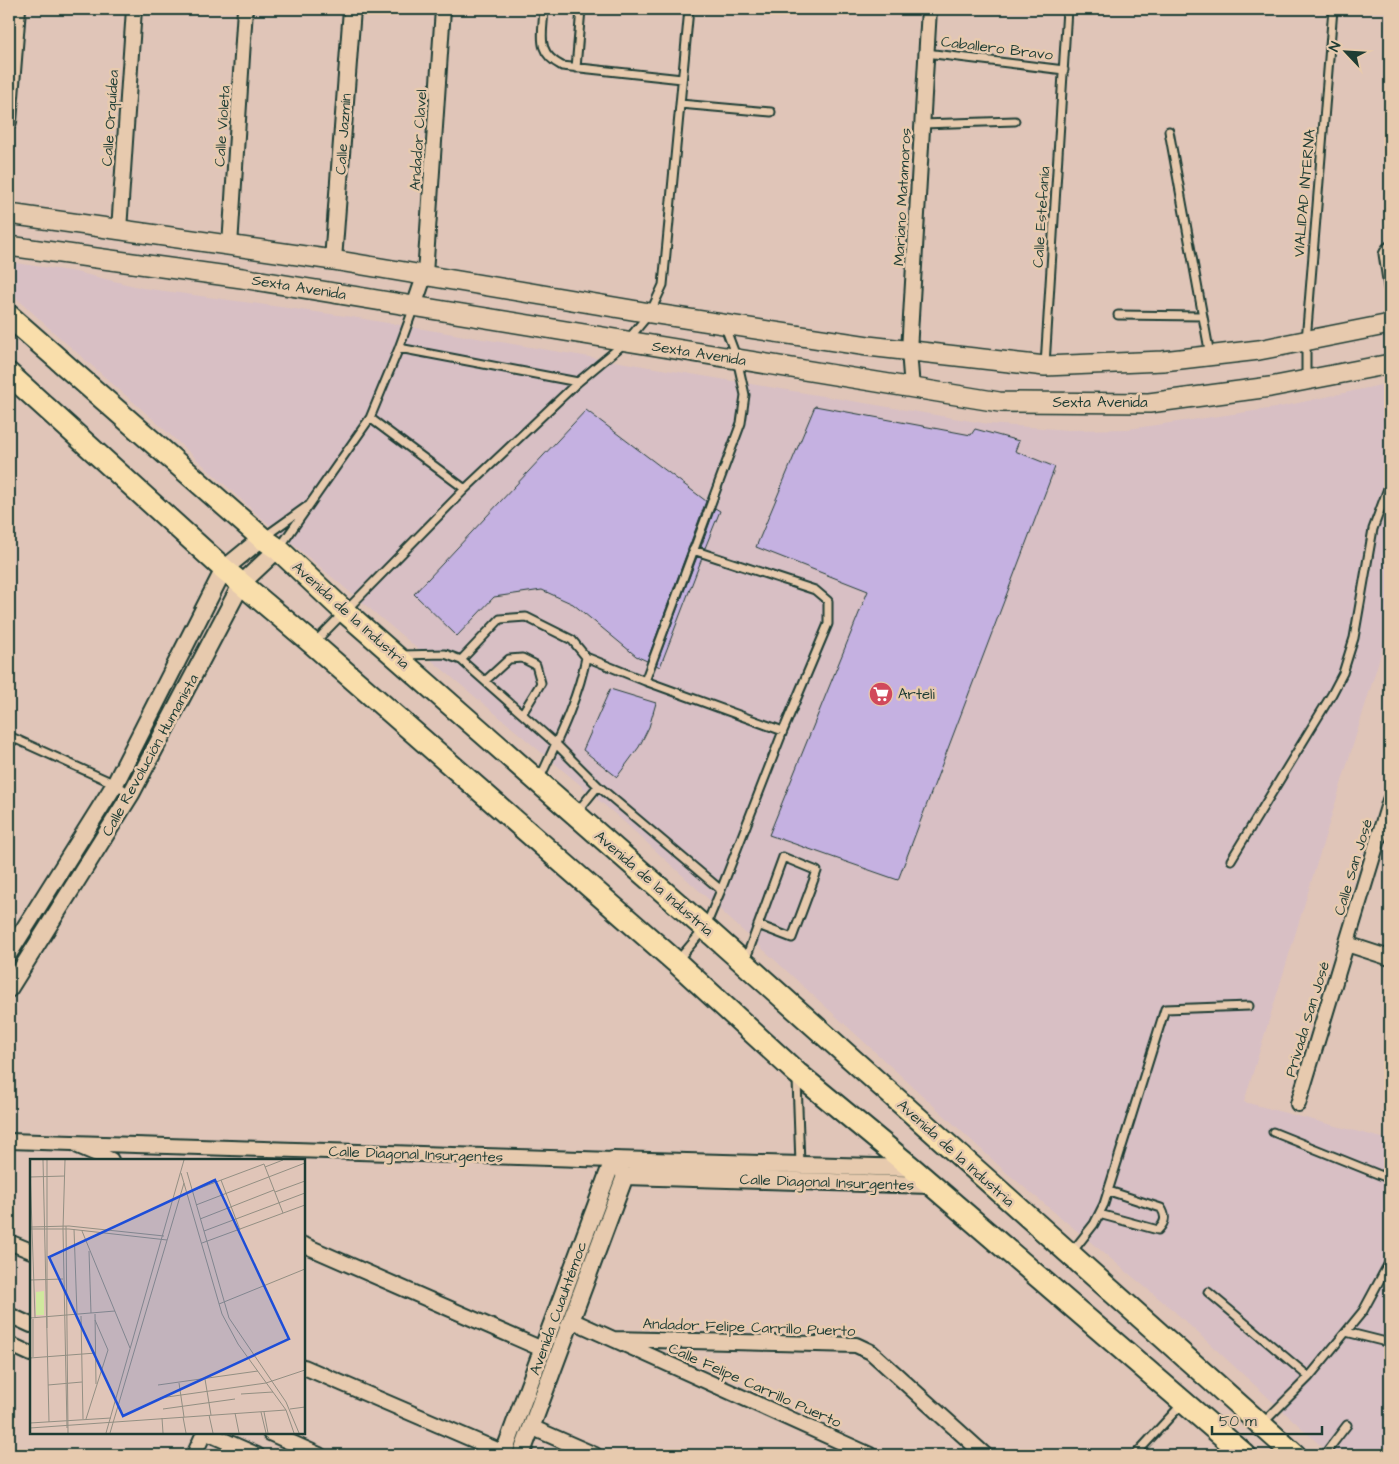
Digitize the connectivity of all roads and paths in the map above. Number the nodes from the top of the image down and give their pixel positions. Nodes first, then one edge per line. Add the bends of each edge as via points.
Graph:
1 (18, 9) edge
2 (134, 9) edge
3 (246, 9) edge
4 (352, 9) edge
5 (443, 9) edge
6 (544, 9) edge
7 (580, 9) edge
8 (689, 9) edge
9 (929, 9) edge
10 (1067, 9) edge
11 (1333, 9) edge
12 (926, 53) junction
13 (576, 68) junction
14 (1064, 70) junction
15 (682, 79) junction
16 (680, 104) junction
17 (771, 112) dead end
18 (1015, 121) dead end
19 (9, 122) edge
20 (922, 124) junction
21 (1168, 131) dead end
22 (9, 214) edge
23 (119, 230) junction
24 (1390, 245) edge
25 (9, 246) edge
26 (230, 246) junction
27 (333, 260) junction
28 (425, 274) junction
29 (1389, 278) edge
30 (1390, 300) edge
31 (414, 306) junction
32 (650, 313) junction
33 (1118, 315) dead end
34 (9, 316) edge
35 (1202, 316) junction
36 (724, 323) junction
37 (1390, 324) edge
38 (1306, 341) junction
39 (626, 342) junction
40 (399, 348) junction
41 (909, 351) junction
42 (1210, 356) junction
43 (737, 360) junction
44 (1390, 364) edge
45 (1045, 366) junction
46 (9, 374) edge
47 (1306, 380) junction
48 (578, 382) junction
49 (912, 388) junction
50 (370, 418) junction
51 (1390, 483) edge
52 (465, 489) junction
53 (311, 504) junction
54 (270, 544) junction
55 (693, 550) junction
56 (224, 569) junction
57 (242, 583) junction
58 (344, 611) junction
59 (313, 644) junction
60 (396, 656) junction
61 (586, 657) junction
62 (461, 660) junction
63 (485, 681) junction
64 (645, 681) junction
65 (522, 714) junction
66 (783, 731) junction
67 (9, 736) edge
68 (556, 744) junction
69 (538, 780) junction
70 (115, 784) junction
71 (598, 786) junction
72 (131, 794) junction
73 (1390, 800) edge
74 (575, 814) junction
75 (1231, 860) dead end
76 (721, 890) junction
77 (758, 925) junction
78 (705, 928) junction
79 (1347, 944) junction
80 (9, 953) edge
81 (1390, 958) edge
82 (676, 962) junction
83 (744, 963) junction
84 (9, 989) edge
85 (1249, 1006) dead end
86 (797, 1073) junction
87 (1298, 1104) dead end
88 (1273, 1132) dead end
89 (9, 1140) edge
90 (71, 1142) junction
91 (109, 1159) edge
92 (613, 1160) junction
93 (800, 1164) junction
94 (912, 1168) junction
95 (625, 1176) junction
96 (1390, 1179) edge
97 (930, 1185) junction
98 (1109, 1191) junction
99 (1099, 1214) junction
100 (9, 1242) edge
101 (305, 1244) edge
102 (30, 1251) edge
103 (1070, 1254) junction
104 (1390, 1261) edge
105 (1208, 1292) dead end
106 (9, 1317) edge
107 (571, 1320) junction
108 (30, 1325) edge
109 (549, 1330) junction
110 (1346, 1332) junction
111 (565, 1337) junction
112 (613, 1339) junction
113 (1390, 1343) edge
114 (9, 1344) edge
115 (542, 1349) junction
116 (30, 1354) edge
117 (305, 1367) edge
118 (1309, 1376) junction
119 (1183, 1403) junction
120 (1347, 1425) dead end
121 (1261, 1426) junction
122 (531, 1427) junction
123 (204, 1434) edge
124 (207, 1434) edge
125 (272, 1434) edge
126 (854, 1452) edge
127 (503, 1454) edge
128 (194, 1455) edge
129 (257, 1455) edge
130 (320, 1455) edge
131 (521, 1455) edge
132 (595, 1455) edge
133 (870, 1455) edge
134 (985, 1455) edge
135 (1134, 1455) edge
136 (1245, 1455) edge
137 (1295, 1455) edge
138 (1324, 1455) edge

1 - 19 street
2 - 23 street, Calle Orquídea
3 - 26 street, Calle Violeta
4 - 27 street, Calle Jazmín
5 - 28 street, Andador Clavel
6 - 13 lane via 542,47 552,61
7 - 13 lane
8 - 15 lane
9 - 12 street, Mariano Matamoros
10 - 14 lane, Calle Estefanía
11 - 38 lane, VIALIDAD INTERNA
12 - 14 lane, Caballero Bravo
12 - 20 street, Mariano Matamoros
13 - 15 lane
14 - 45 lane, Calle Estefanía
15 - 16 lane
16 - 17 lane
16 - 32 lane via 663,285
18 - 20 lane
20 - 41 street, Mariano Matamoros
21 - 35 lane
22 - 23 main road, Sexta Avenida
23 - 26 main road, Sexta Avenida
24 - 29 lane via 1383,254
25 - 31 main road, Sexta Avenida
26 - 27 main road, Sexta Avenida
27 - 28 main road, Sexta Avenida
28 - 31 street, Andador Clavel
28 - 32 main road, Sexta Avenida
29 - 30 lane
31 - 39 main road, Sexta Avenida
31 - 40 lane
32 - 36 main road, Sexta Avenida
32 - 39 lane
33 - 35 lane
34 - 54 main road, Avenida de la Industria
35 - 42 lane
36 - 41 main road, Sexta Avenida
36 - 43 lane
37 - 38 main road, Sexta Avenida
38 - 42 main road, Sexta Avenida
38 - 47 lane, VIALIDAD INTERNA
39 - 43 main road, Sexta Avenida
39 - 48 lane
40 - 48 lane
40 - 50 lane
41 - 45 main road, Sexta Avenida
41 - 49 street, Mariano Matamoros
42 - 45 main road, Sexta Avenida
43 - 49 main road, Sexta Avenida
43 - 55 lane via 744,395 741,423
44 - 47 main road, Sexta Avenida
46 - 56 main road
47 - 49 main road, Sexta Avenida via 1149,403 999,402
48 - 52 lane
50 - 52 lane
50 - 53 lane
51 - 75 lane via 1373,529 1354,638 1343,673
52 - 58 lane
53 - 54 lane
53 - 54 lane
54 - 56 street, Calle Revolución Humanista
54 - 57 street, Calle Revolución Humanista
54 - 58 main road, Avenida de la Industria
55 - 64 lane
55 - 66 lane via 815,590 828,601 828,624
56 - 57 main road
56 - 70 street, Calle Revolución Humanista
57 - 59 main road
57 - 72 street, Calle Revolución Humanista
58 - 59 lane
58 - 60 main road, Avenida de la Industria
59 - 82 main road
60 - 62 lane via 445,654
60 - 69 main road, Avenida de la Industria
61 - 62 lane via 572,640 526,617 500,619
61 - 64 lane
61 - 68 lane
62 - 63 lane
63 - 65 lane
63 - 65 lane via 509,659 522,658 536,665 541,683
64 - 66 lane
65 - 68 lane
66 - 76 lane
67 - 70 lane
68 - 69 lane
68 - 71 lane
69 - 74 main road, Avenida de la Industria
70 - 72 lane
70 - 80 street, Calle Revolución Humanista
71 - 74 lane
71 - 76 lane
72 - 84 street, Calle Revolución Humanista
73 - 79 street, Calle San José
74 - 78 main road, Avenida de la Industria
76 - 78 lane
77 - 77 lane via 792,938 817,871 783,857
77 - 83 lane
78 - 82 lane
78 - 83 main road, Avenida de la Industria
79 - 81 street
79 - 87 street, Privada San José
82 - 86 main road
83 - 103 main road, Avenida de la Industria
85 - 98 lane via 1165,1009
86 - 93 lane
86 - 94 main road
88 - 96 lane
89 - 90 street, Calle Diagonal Insurgentes
90 - 91 street
90 - 92 street, Calle Diagonal Insurgentes
92 - 93 street, Calle Diagonal Insurgentes
92 - 95 street
92 - 109 street, Avenida Cuauhtémoc
93 - 94 street, Calle Diagonal Insurgentes
94 - 97 main road
95 - 97 street, Calle Diagonal Insurgentes
95 - 107 street, Avenida Cuauhtémoc
97 - 119 main road
98 - 99 lane
98 - 99 lane via 1162,1208 1164,1224 1158,1230
99 - 103 lane
100 - 102 street
101 - 115 street
103 - 121 main road, Avenida de la Industria
104 - 110 lane via 1363,1311
105 - 118 lane
106 - 108 street
107 - 111 street, Avenida Cuauhtémoc
107 - 112 street, Calle Felipe Carrillo Puerto
109 - 111 street
109 - 115 street, Avenida Cuauhtémoc
110 - 113 lane
110 - 118 lane
111 - 122 street, Avenida Cuauhtémoc
112 - 126 street, Calle Felipe Carrillo Puerto
112 - 134 street, Andador Felipe Carrillo Puerto via 856,1345 871,1352
114 - 116 street
115 - 127 street, Avenida Cuauhtémoc
117 - 127 street
118 - 121 lane
119 - 135 lane
119 - 136 main road
120 - 138 lane
121 - 137 main road, Avenida de la Industria
122 - 131 street, Avenida Cuauhtémoc
122 - 132 street
123 - 128 street
124 - 129 street
125 - 130 street
126 - 133 street, Calle Felipe Carrillo Puerto

